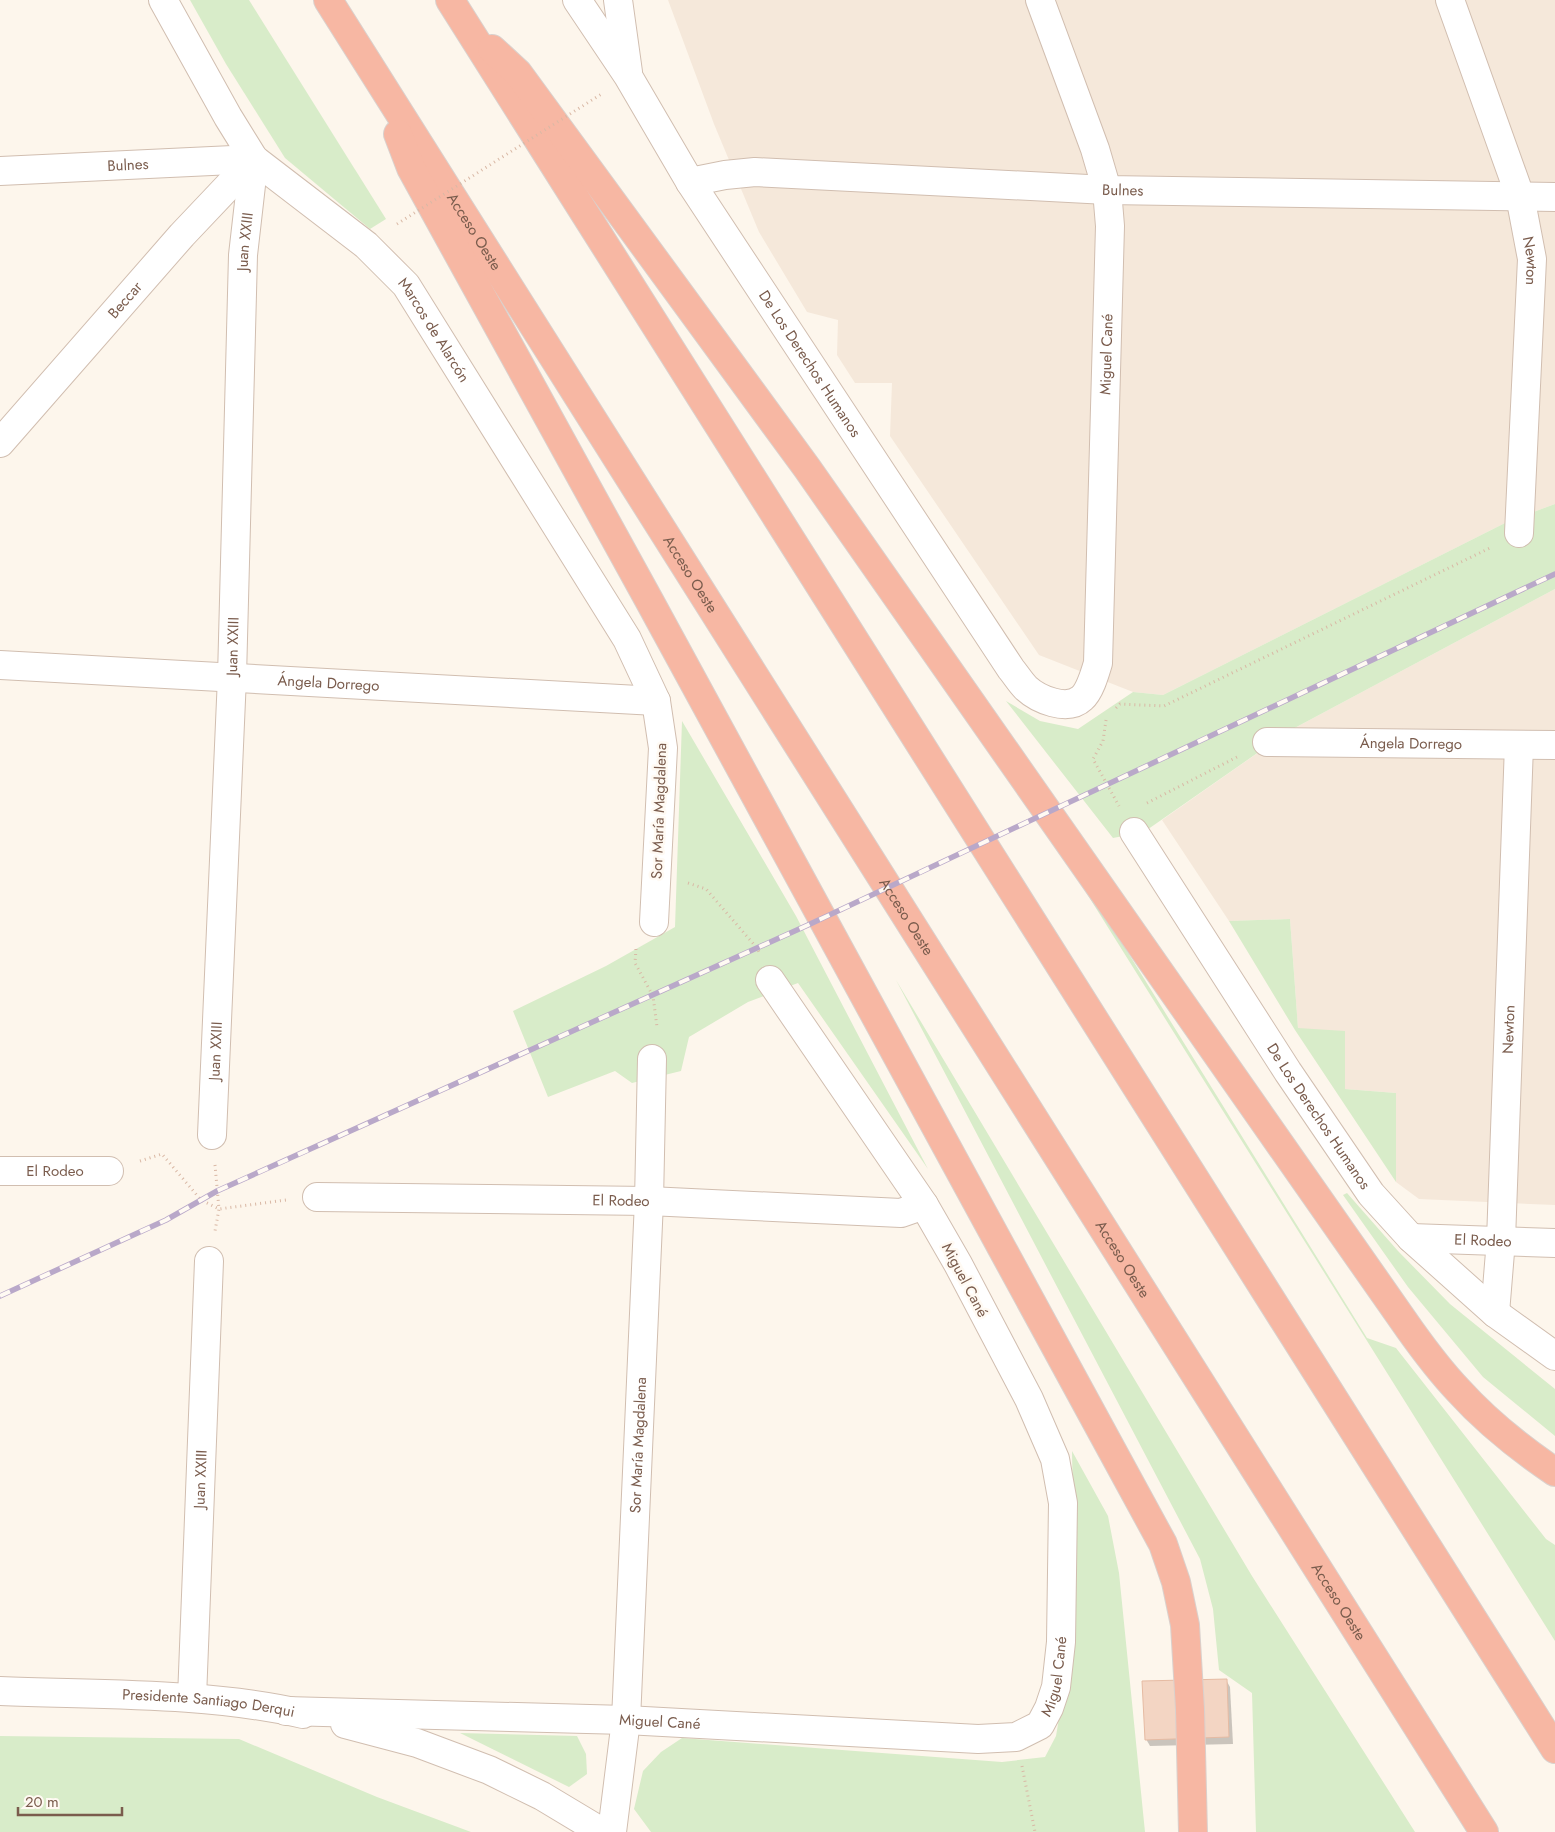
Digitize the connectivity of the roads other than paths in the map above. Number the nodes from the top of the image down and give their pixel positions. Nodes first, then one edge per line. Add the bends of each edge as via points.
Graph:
1 (163, 0) edge
2 (328, 0) edge
3 (450, 0) edge
4 (576, 0) edge
5 (618, 0) edge
6 (1040, 0) edge
7 (1450, 0) edge
8 (466, 26) junction
9 (628, 76) junction
10 (378, 80) junction
11 (254, 159) junction
12 (0, 171) edge
13 (690, 182) junction
14 (1107, 190) junction
15 (1520, 196) junction
16 (1555, 197) edge
17 (0, 443) edge
18 (1519, 533) road end
19 (0, 665) edge
20 (232, 678) junction
21 (1089, 688) joint
22 (656, 701) junction
23 (1266, 742) road end
24 (1519, 745) junction
25 (1555, 745) edge
26 (1129, 823) road end
27 (654, 922) road end
28 (770, 980) road end
29 (652, 1059) road end
30 (212, 1135) road end
31 (0, 1170) edge
32 (109, 1171) road end
33 (316, 1197) road end
34 (649, 1201) junction
35 (924, 1205) junction
36 (1411, 1238) junction
37 (1501, 1240) junction
38 (1555, 1242) edge
39 (209, 1261) road end
40 (1495, 1313) junction
41 (1555, 1356) edge
42 (1555, 1472) edge
43 (0, 1691) edge
44 (192, 1698) junction
45 (286, 1711) junction
46 (626, 1720) junction
47 (1555, 1749) edge
48 (602, 1832) edge
49 (612, 1832) edge
50 (1193, 1832) edge
51 (1484, 1832) edge

1 - 11 street, Marcos de Alarcón
2 - 10 highway, Acceso Oeste
3 - 8 highway
4 - 9 street, De Los Derechos Humanos
5 - 9 street
6 - 14 street, Miguel Cané via 1095,148
7 - 15 street, Newton
8 - 42 highway via 518,73 807,468 1433,1362 1458,1391 1495,1425
8 - 47 highway
9 - 13 street, De Los Derechos Humanos
10 - 50 highway via 411,168 1163,1544 1176,1582 1185,1625
10 - 51 highway, Acceso Oeste
11 - 12 street, Bulnes
11 - 17 street, Beccar via 182,235
11 - 20 street, Juan XXIII via 243,256
11 - 22 street, Marcos de Alarcón via 366,246 406,285 627,639
13 - 14 street, Bulnes via 755,172
13 - 21 street, De Los Derechos Humanos via 1011,669 1026,688 1050,702 1066,705 1082,698
14 - 15 street, Bulnes
14 - 21 street, Miguel Cané via 1110,226 1098,662
15 - 16 street, Bulnes
15 - 18 street, Newton via 1532,259
19 - 20 street, Ángela Dorrego
20 - 22 street, Ángela Dorrego
20 - 30 street, Juan XXIII
22 - 27 street, Sor María Magdalena via 663,748
23 - 24 street, Ángela Dorrego
24 - 25 street, Ángela Dorrego
24 - 37 street, Newton
26 - 36 street, De Los Derechos Humanos via 1288,1072 1360,1178
28 - 35 street, Miguel Cané
29 - 34 street, Sor María Magdalena
31 - 32 street, El Rodeo
33 - 34 street, El Rodeo
34 - 35 street, El Rodeo via 901,1213
34 - 46 street, Sor María Magdalena
35 - 46 street, Miguel Cané via 1029,1399 1055,1460 1063,1503 1061,1642 1056,1688 1040,1725 1016,1737 978,1740
36 - 37 street, El Rodeo
36 - 40 street, De Los Derechos Humanos
37 - 38 street, El Rodeo
37 - 40 street, Newton
39 - 44 street, Juan XXIII
40 - 41 street, De Los Derechos Humanos
43 - 44 street, Presidente Santiago Derqui
44 - 45 street, Presidente Santiago Derqui
45 - 46 street, Miguel Cané
45 - 48 street, Presidente Santiago Derqui via 417,1743 489,1770 542,1796
46 - 49 street, Sor María Magdalena

